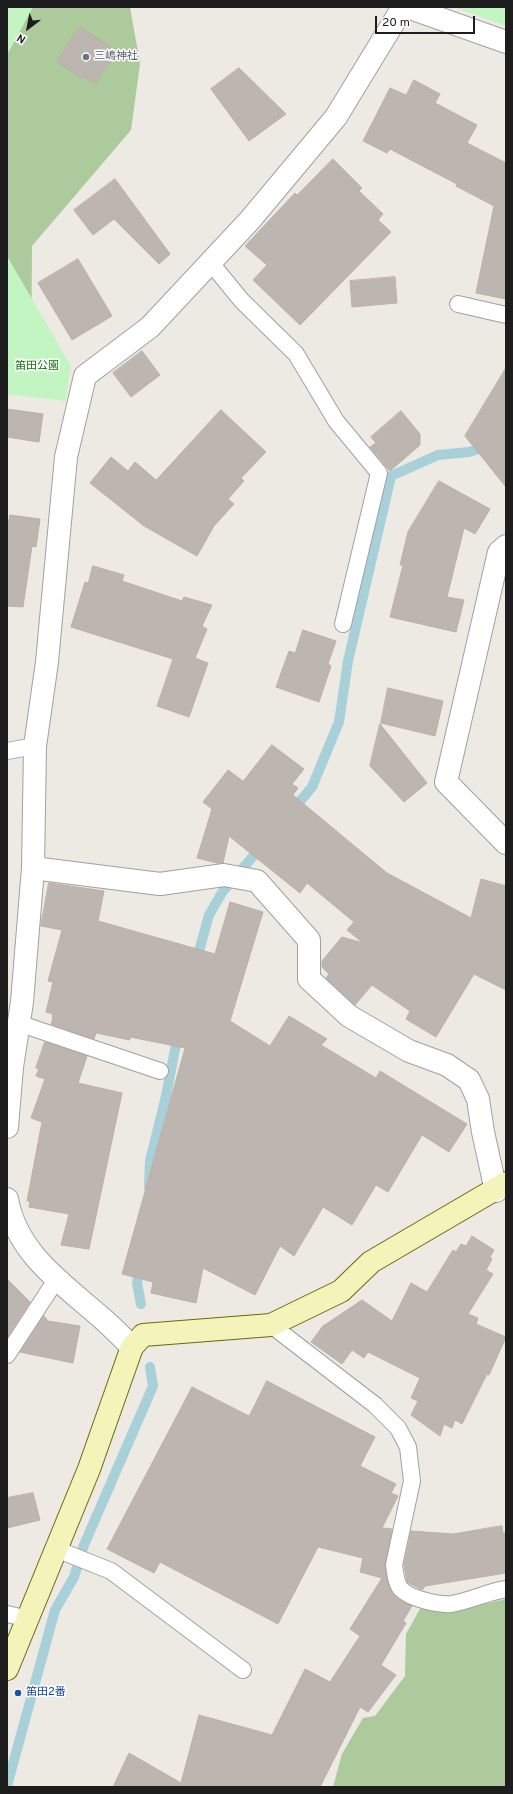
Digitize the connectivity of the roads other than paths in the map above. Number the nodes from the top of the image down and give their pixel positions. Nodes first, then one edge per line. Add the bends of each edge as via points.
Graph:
1 (403, 7) edge
2 (407, 7) edge
3 (506, 42) edge
4 (210, 262) junction
5 (458, 304) dead end
6 (506, 315) edge
7 (506, 546) edge
8 (343, 624) dead end
9 (35, 746) junction
10 (7, 751) edge
11 (506, 844) edge
12 (33, 868) junction
13 (18, 1023) junction
14 (160, 1071) dead end
15 (7, 1127) edge
16 (501, 1187) edge
17 (7, 1199) edge
18 (56, 1280) junction
19 (271, 1325) junction
20 (132, 1347) junction
21 (7, 1355) edge
22 (56, 1549) junction
23 (506, 1589) edge
24 (7, 1614) edge
25 (29, 1619) junction
26 (7, 1669) edge
27 (243, 1670) dead end

1 - 4 street via 336,117 250,220
2 - 3 street
4 - 8 lane via 242,301 296,354 336,421 379,473
4 - 9 street via 150,327 85,376 66,457 47,662
5 - 6 lane
7 - 11 street via 499,552 446,782
9 - 10 lane
9 - 12 street
12 - 13 street
12 - 16 street via 160,884 224,875 257,881 309,940 309,979 350,1016 409,1051 447,1065 469,1080 478,1099 483,1132
13 - 14 lane
13 - 15 street
16 - 19 street via 371,1262 341,1291
17 - 18 street via 16,1227 34,1257
18 - 20 street
18 - 21 lane
19 - 20 street via 143,1335
19 - 23 lane via 375,1405 398,1428 408,1447 412,1481 394,1565 401,1589 412,1597 451,1604
20 - 22 street via 89,1469
22 - 25 street
22 - 27 lane via 111,1571
24 - 25 lane
25 - 26 street

